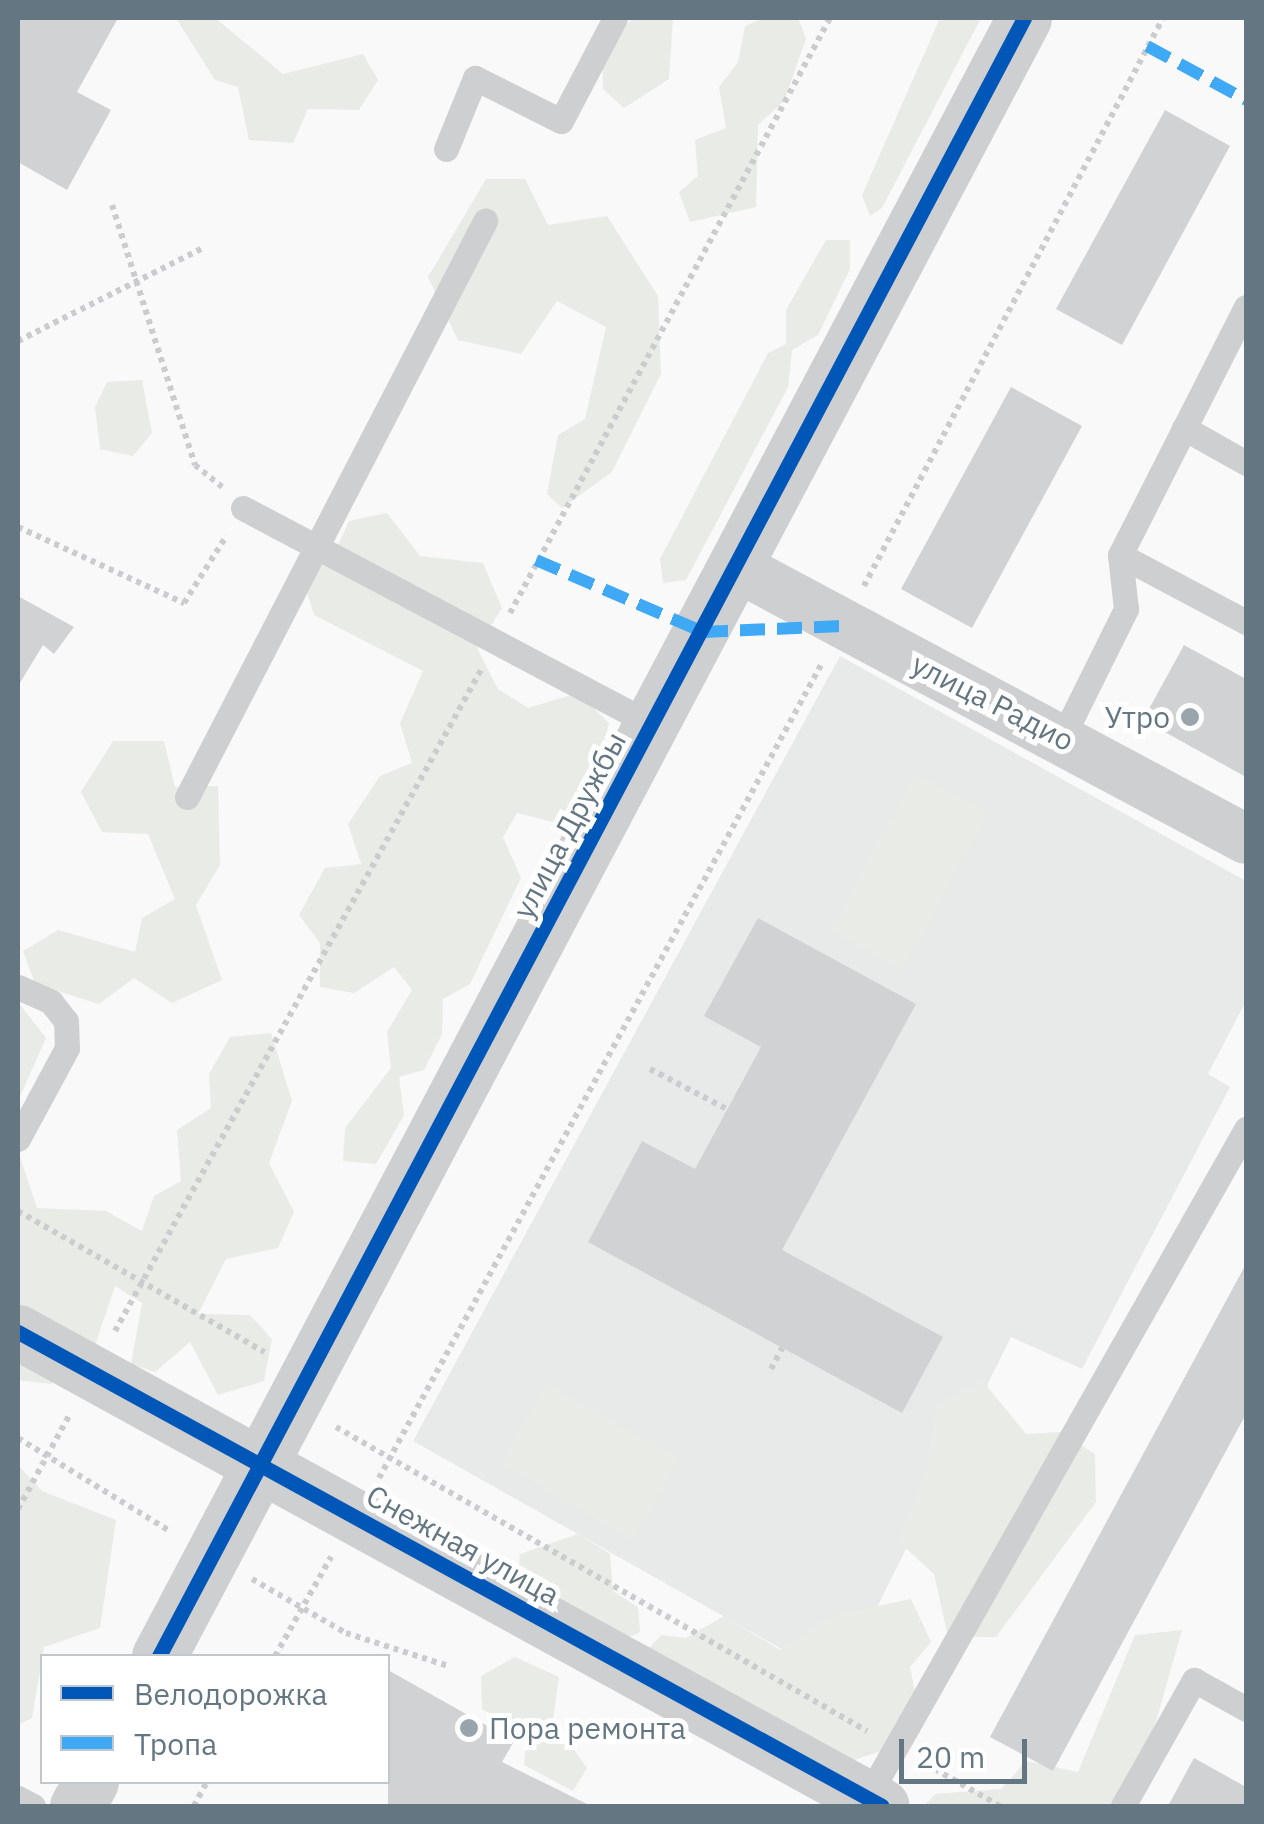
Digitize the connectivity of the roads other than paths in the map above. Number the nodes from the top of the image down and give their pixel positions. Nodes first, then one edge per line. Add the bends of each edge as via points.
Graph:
1 (615, 18) edge
2 (1024, 18) edge
3 (446, 150) dead end
4 (486, 222) dead end
5 (1246, 307) edge
6 (1184, 428) junction
7 (1246, 463) edge
8 (244, 508) road end
9 (315, 550) junction
10 (1120, 555) junction
11 (737, 568) junction
12 (1246, 622) edge
13 (652, 725) junction
14 (1063, 736) junction
15 (186, 797) dead end
16 (1246, 839) edge
17 (18, 987) edge
18 (1246, 1129) edge
19 (18, 1139) edge
20 (18, 1332) edge
21 (262, 1464) junction
22 (160, 1654) edge
23 (1246, 1709) edge
24 (89, 1784) edge
25 (18, 1798) edge
26 (875, 1802) edge
27 (33, 1806) edge
28 (77, 1806) edge
29 (1123, 1806) edge

1 - 3 lane via 561,121 475,78
2 - 11 street, улица Дружбы
4 - 9 lane
5 - 6 lane
6 - 7 lane
6 - 10 lane
8 - 9 lane
9 - 13 lane
9 - 15 lane
10 - 12 lane
10 - 14 lane via 1126,609
11 - 13 street, улица Дружбы
11 - 14 street, улица Радио
13 - 21 street, улица Дружбы
14 - 16 street, улица Радио
17 - 19 lane via 52,1002 66,1022 68,1048
18 - 26 lane via 895,1747
20 - 21 street, Снежная улица
21 - 22 street, улица Дружбы
21 - 26 street, Снежная улица
23 - 29 lane via 1194,1680
24 - 28 street
25 - 27 lane

